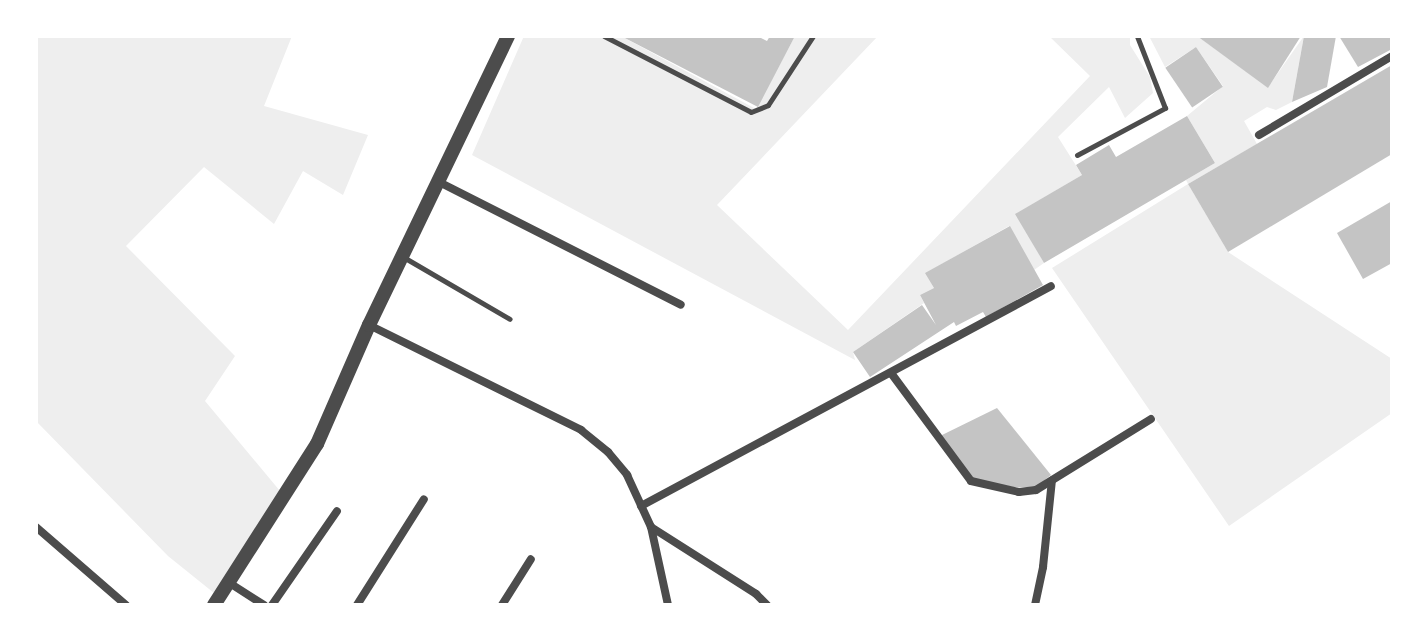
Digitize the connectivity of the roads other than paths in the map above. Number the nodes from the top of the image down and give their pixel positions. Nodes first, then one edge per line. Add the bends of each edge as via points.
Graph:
1 (508, 36) edge
2 (604, 36) edge
3 (813, 36) edge
4 (1137, 36) edge
5 (1392, 56) edge
6 (1259, 135) dead end
7 (1077, 155) dead end
8 (439, 182) junction
9 (404, 257) junction
10 (1051, 286) dead end
11 (681, 305) dead end
12 (510, 319) dead end
13 (369, 325) junction
14 (891, 373) junction
15 (1151, 419) dead end
16 (1052, 480) junction
17 (424, 499) dead end
18 (641, 506) junction
19 (337, 511) dead end
20 (36, 527) edge
21 (651, 527) junction
22 (531, 559) dead end
23 (227, 582) junction
24 (126, 605) edge
25 (214, 605) edge
26 (264, 605) edge
27 (272, 605) edge
28 (357, 605) edge
29 (502, 605) edge
30 (668, 605) edge
31 (767, 605) edge
32 (1035, 605) edge

1 - 8 street
2 - 3 lane via 751,112 768,105
4 - 7 lane via 1165,108
5 - 6 street
8 - 9 street
8 - 11 street
9 - 12 lane
9 - 13 street
10 - 14 street
13 - 18 street via 581,430 627,475
13 - 23 street via 317,444
14 - 16 street via 971,481 1019,492
14 - 18 street
15 - 16 street
16 - 32 street
17 - 28 street
18 - 21 street
19 - 27 street
20 - 24 street
21 - 30 street
21 - 31 street
22 - 29 street
23 - 25 street
23 - 26 street

